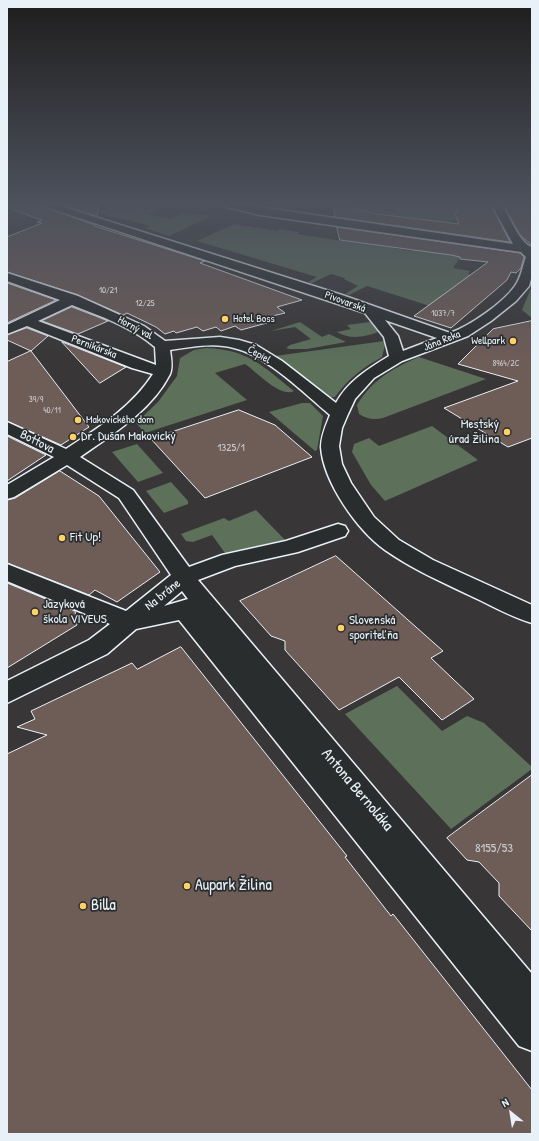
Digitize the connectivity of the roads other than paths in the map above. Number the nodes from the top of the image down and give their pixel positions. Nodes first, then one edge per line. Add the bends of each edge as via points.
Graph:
1 (212, 258) edge
2 (531, 258) edge
3 (7, 277) edge
4 (73, 299) junction
5 (371, 311) junction
6 (27, 321) junction
7 (7, 330) edge
8 (451, 338) junction
9 (162, 346) junction
10 (398, 358) junction
11 (163, 372) junction
12 (339, 414) junction
13 (7, 426) edge
14 (67, 457) junction
15 (7, 493) edge
16 (338, 531) dead end
17 (7, 572) edge
18 (184, 577) junction
19 (193, 606) junction
20 (523, 611) edge
21 (129, 622) junction
22 (7, 694) edge
23 (532, 1001) edge
24 (532, 1033) edge

1 - 5 street, Pivovarská
2 - 8 street, Jána Reka via 522,286 511,298 486,318
3 - 4 street, Horný val
4 - 6 street
4 - 9 street, Horný val via 155,338
5 - 8 street, Pivovarská
5 - 10 street, Pivovarská via 391,336
6 - 7 street
6 - 11 street, Pernikárska via 138,365
8 - 10 street, Jána Reka
9 - 11 street, Horný val
9 - 12 street, Čepiel via 208,342 237,344 251,348
10 - 12 street, Jána Reka via 368,375 348,397
11 - 14 street via 152,388 122,418
12 - 20 street, Jána Reka via 330,446 334,464 341,483 367,522 392,545 425,565
13 - 14 street, Bottova
14 - 15 street
14 - 18 street, Na bráne via 126,494
16 - 18 street via 290,547 230,560
17 - 21 street
18 - 19 street, Antona Bernoláka
18 - 21 street, Na bráne
19 - 21 street
19 - 23 street, Antona Bernoláka
19 - 24 street, Antona Bernoláka
21 - 22 street, Na bráne via 98,647

